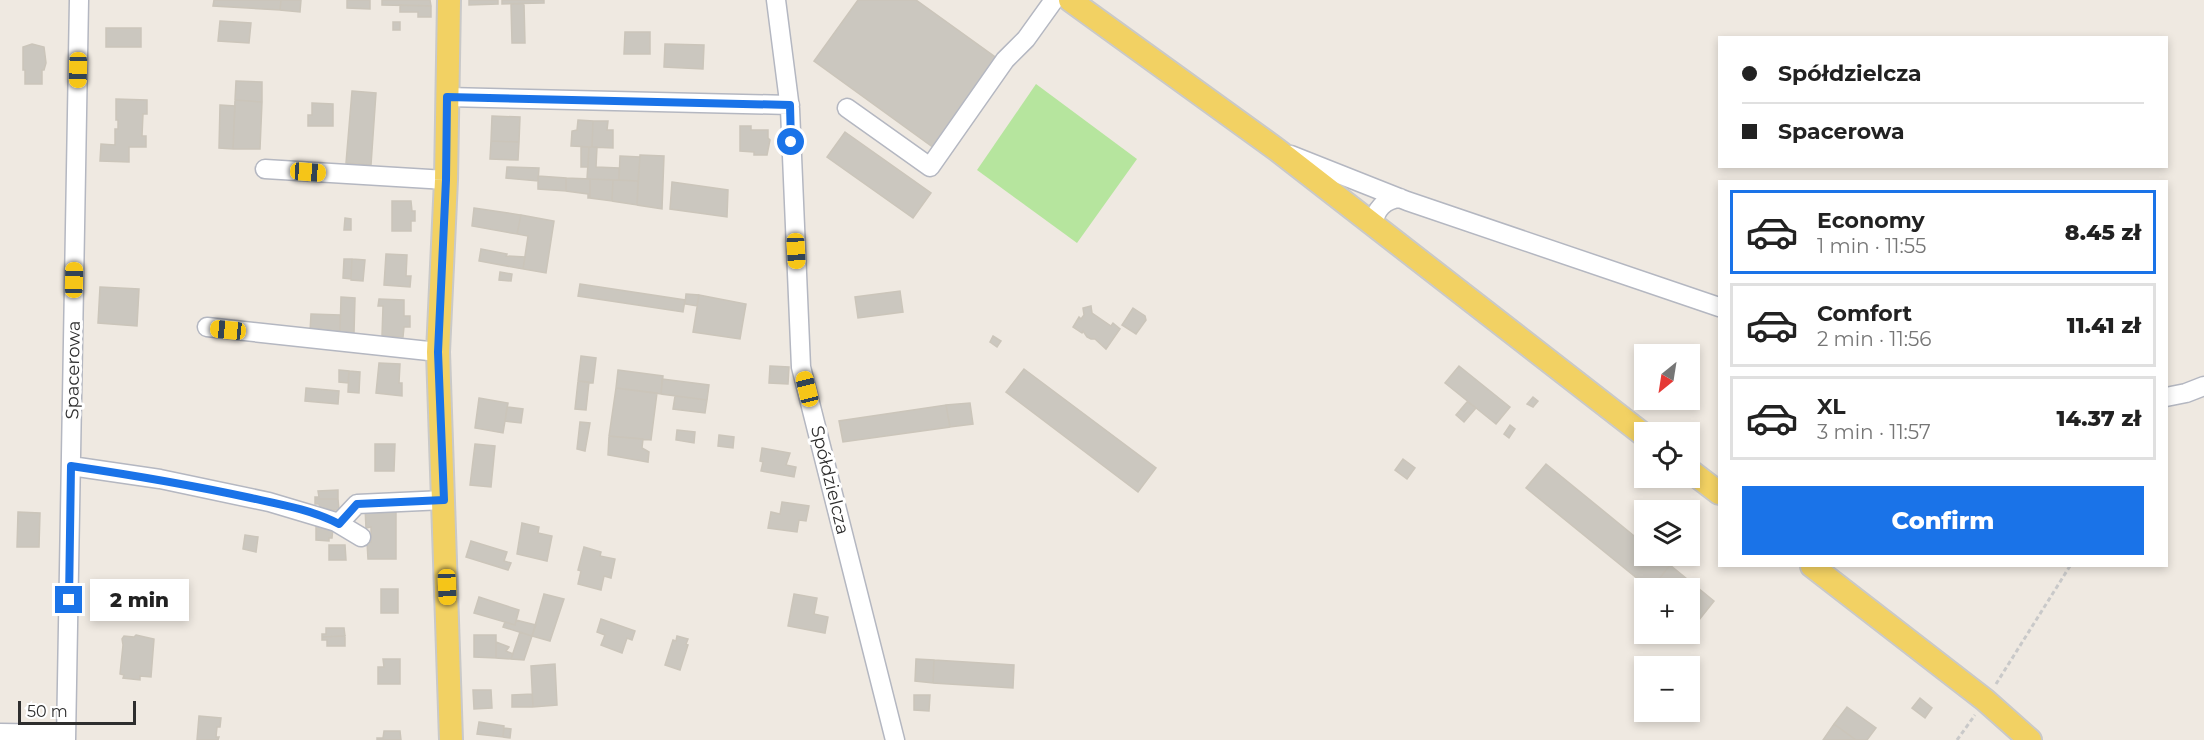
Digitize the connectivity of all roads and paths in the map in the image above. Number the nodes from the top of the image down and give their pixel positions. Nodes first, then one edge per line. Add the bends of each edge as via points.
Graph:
1 (79, 0) edge
2 (449, 0) edge
3 (776, 0) edge
4 (1054, 0) edge
5 (1070, 0) edge
6 (447, 97) junction
7 (790, 105) junction
8 (847, 108) dead end
9 (1276, 148) junction
10 (265, 169) dead end
11 (446, 180) junction
12 (1400, 198) junction
13 (1374, 225) junction
14 (1718, 306) edge
15 (207, 327) dead end
16 (438, 352) junction
17 (2204, 386) edge
18 (2168, 398) edge
19 (1634, 427) edge
20 (71, 466) junction
21 (1700, 478) edge
22 (1718, 492) edge
23 (444, 500) junction
24 (339, 524) junction
25 (361, 537) dead end
26 (1813, 567) edge
27 (2069, 567) edge
28 (1986, 700) junction
29 (0, 733) edge
30 (66, 737) edge
31 (451, 740) edge
32 (895, 740) edge
33 (1957, 740) edge
34 (2030, 740) edge

1 - 20 street, Spacerowa
2 - 6 main road
3 - 7 street, Spółdzielcza
4 - 8 street via 1005,60 930,167
5 - 9 main road
6 - 7 street
6 - 11 main road
7 - 32 street, Spółdzielcza via 801,367
9 - 12 street
9 - 13 main road
10 - 11 street
11 - 16 main road
12 - 13 street via 1380,207
12 - 14 street
13 - 19 main road
15 - 16 street
16 - 23 main road
17 - 18 street
20 - 24 street via 247,497
20 - 30 street, Spacerowa
21 - 22 main road
23 - 24 street via 357,504
23 - 31 main road
24 - 25 street
26 - 28 main road
27 - 28 path
28 - 33 path
28 - 34 main road
29 - 30 street

